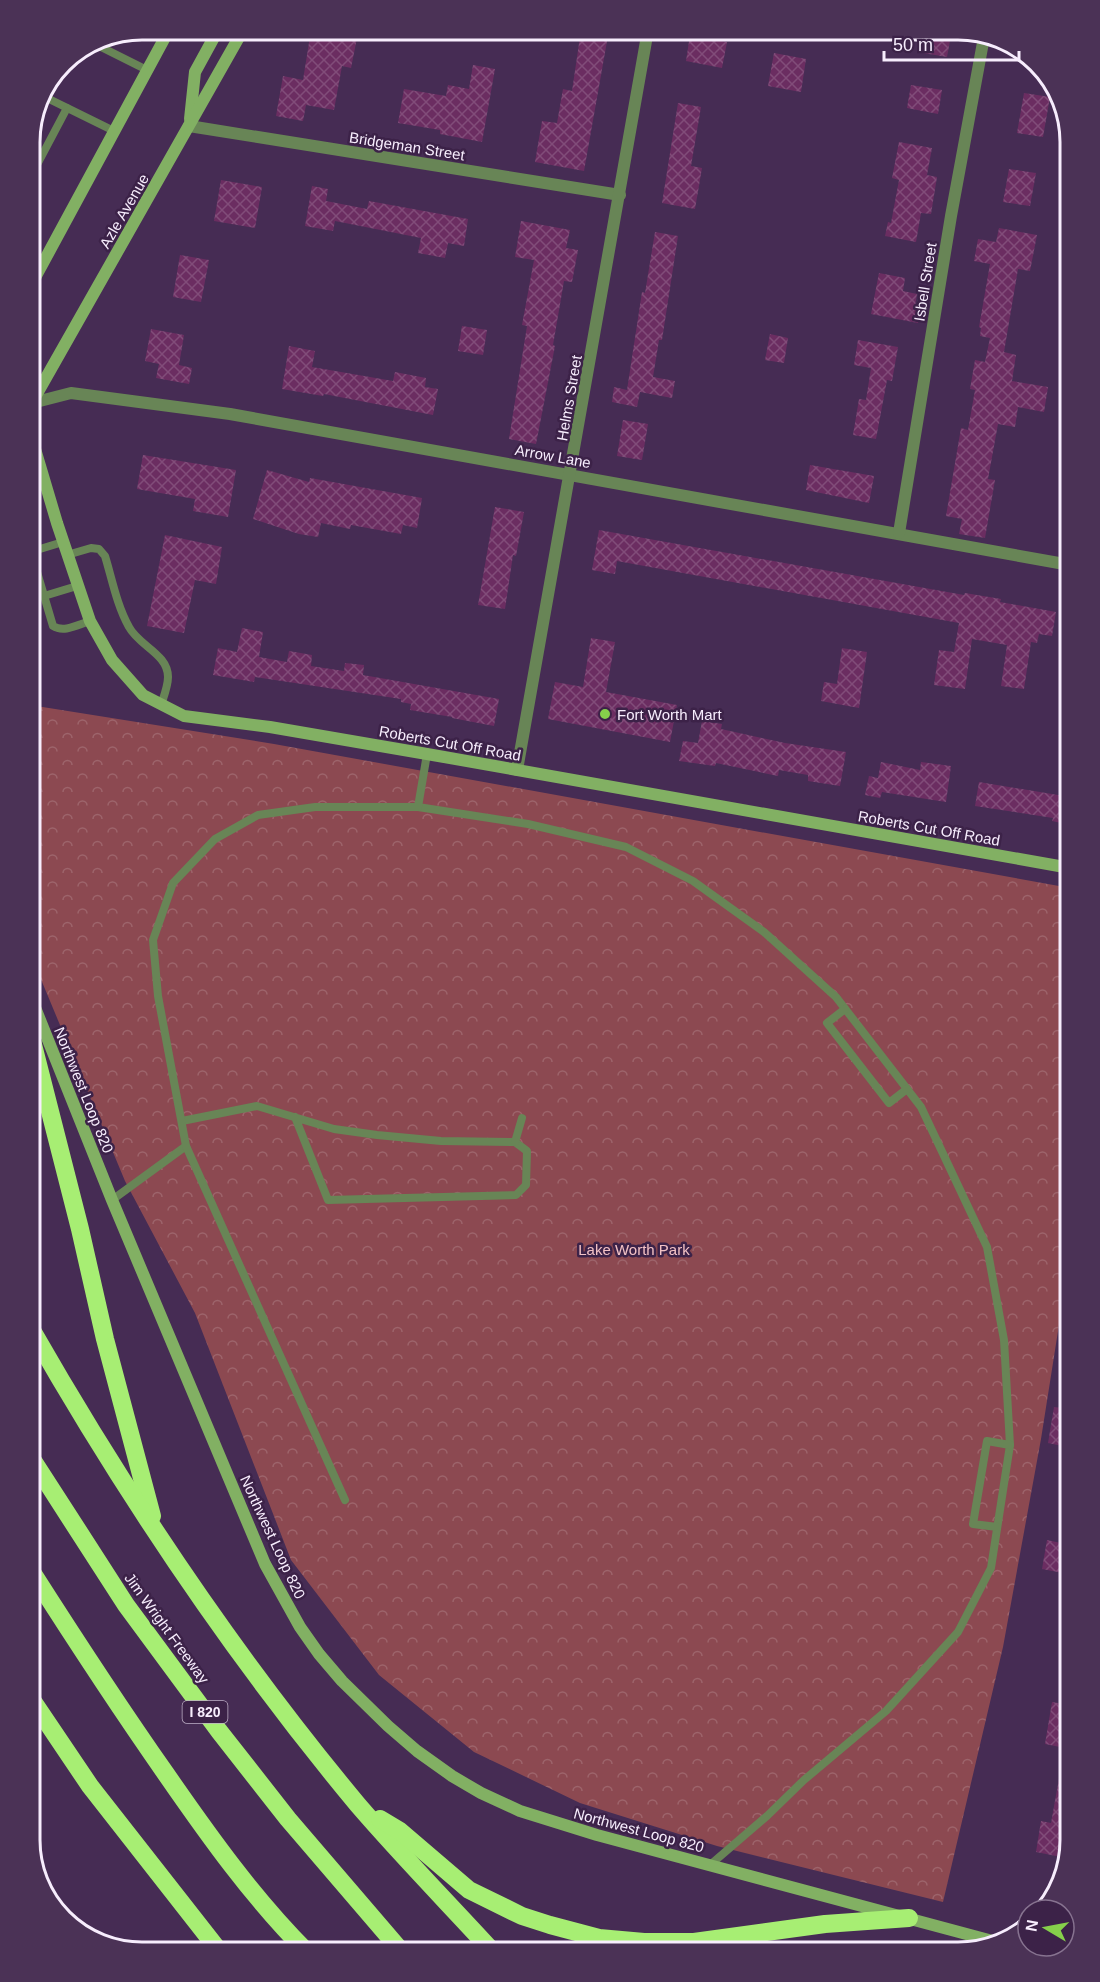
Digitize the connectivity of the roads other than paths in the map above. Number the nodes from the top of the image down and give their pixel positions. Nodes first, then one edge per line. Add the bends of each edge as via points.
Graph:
1 (163, 40) edge
2 (212, 40) edge
3 (237, 40) edge
4 (646, 41) edge
5 (983, 44) edge
6 (104, 49) edge
7 (147, 70) junction
8 (50, 100) edge
9 (67, 108) junction
10 (189, 126) junction
11 (114, 131) junction
12 (41, 157) edge
13 (620, 195) junction
14 (41, 267) edge
15 (41, 386) edge
16 (41, 401) edge
17 (41, 468) edge
18 (570, 475) junction
19 (899, 533) junction
20 (63, 542) junction
21 (41, 549) edge
22 (67, 555) junction
23 (1060, 563) edge
24 (41, 586) edge
25 (77, 586) junction
26 (44, 596) junction
27 (90, 621) junction
28 (161, 705) junction
29 (428, 754) junction
30 (517, 770) junction
31 (418, 807) junction
32 (1060, 866) edge
33 (845, 1009) junction
34 (40, 1021) edge
35 (40, 1074) edge
36 (907, 1089) junction
37 (295, 1117) junction
38 (522, 1118) dead end
39 (182, 1121) junction
40 (515, 1142) junction
41 (186, 1146) junction
42 (112, 1200) junction
43 (40, 1345) edge
44 (1010, 1445) junction
45 (40, 1471) edge
46 (345, 1500) dead end
47 (997, 1527) junction
48 (156, 1532) junction
49 (40, 1585) edge
50 (40, 1712) edge
51 (40, 1732) edge
52 (90, 1786) junction
53 (359, 1806) junction
54 (710, 1865) junction
55 (909, 1918) junction
56 (981, 1939) edge
57 (211, 1941) edge
58 (296, 1941) edge
59 (393, 1941) edge
60 (483, 1941) edge
61 (640, 1942) edge
62 (696, 1942) edge

1 - 7 main road
2 - 10 main road via 195,72
3 - 10 main road, Azle Avenue
4 - 13 street, Helms Street
5 - 19 street, Isbell Street
6 - 7 lane
7 - 11 main road
8 - 9 lane
9 - 11 lane
9 - 12 lane
10 - 13 street, Bridgeman Street
10 - 15 main road, Azle Avenue
11 - 14 main road
13 - 18 street, Helms Street
16 - 18 street, Arrow Lane via 71,393 230,414
17 - 20 main road, Roberts Cut Off Road
18 - 19 street, Arrow Lane
18 - 30 street, Helms Street
19 - 23 street, Arrow Lane
20 - 21 lane
20 - 22 main road, Roberts Cut Off Road
22 - 25 main road, Roberts Cut Off Road
22 - 28 lane via 91,548 99,549 105,556 129,628 139,642 160,657 167,669 169,680
24 - 26 lane
25 - 26 lane
25 - 27 main road, Roberts Cut Off Road
26 - 27 lane via 52,626 57,629 66,630
27 - 28 main road, Roberts Cut Off Road via 112,660 143,695
28 - 29 main road, Roberts Cut Off Road via 184,716
29 - 30 main road, Roberts Cut Off Road
29 - 31 lane
30 - 32 main road, Roberts Cut Off Road
31 - 33 lane via 528,824 626,847 693,880 764,932
31 - 39 lane via 315,807 258,815 215,839 173,883 153,940 158,996
33 - 36 lane
33 - 36 lane via 827,1023 875,1085 889,1103
34 - 42 main road, Northwest Loop 820
35 - 48 highway
36 - 44 lane via 921,1107 987,1247 1004,1340
37 - 39 lane via 257,1106
37 - 40 lane via 334,1129 377,1135
37 - 40 lane via 328,1200 516,1195 526,1185 528,1168 526,1151
38 - 40 lane
39 - 41 lane
41 - 42 lane
41 - 46 lane
42 - 54 main road, Northwest Loop 820 via 265,1564 300,1627 342,1681 417,1751 481,1793 556,1823
43 - 48 highway
44 - 47 lane
44 - 47 lane via 987,1441 972,1524
45 - 59 highway, Jim Wright Freeway / I 820 via 126,1605 213,1722 288,1819
47 - 54 lane via 991,1568 958,1632 886,1712
48 - 53 highway via 231,1641
49 - 58 highway via 218,1849
50 - 52 highway
51 - 52 highway
52 - 57 highway
53 - 60 highway
53 - 61 highway via 400,1831 469,1890 522,1916 599,1938
54 - 55 main road, Northwest Loop 820
55 - 56 main road, Northwest Loop 820
55 - 62 highway via 825,1924

